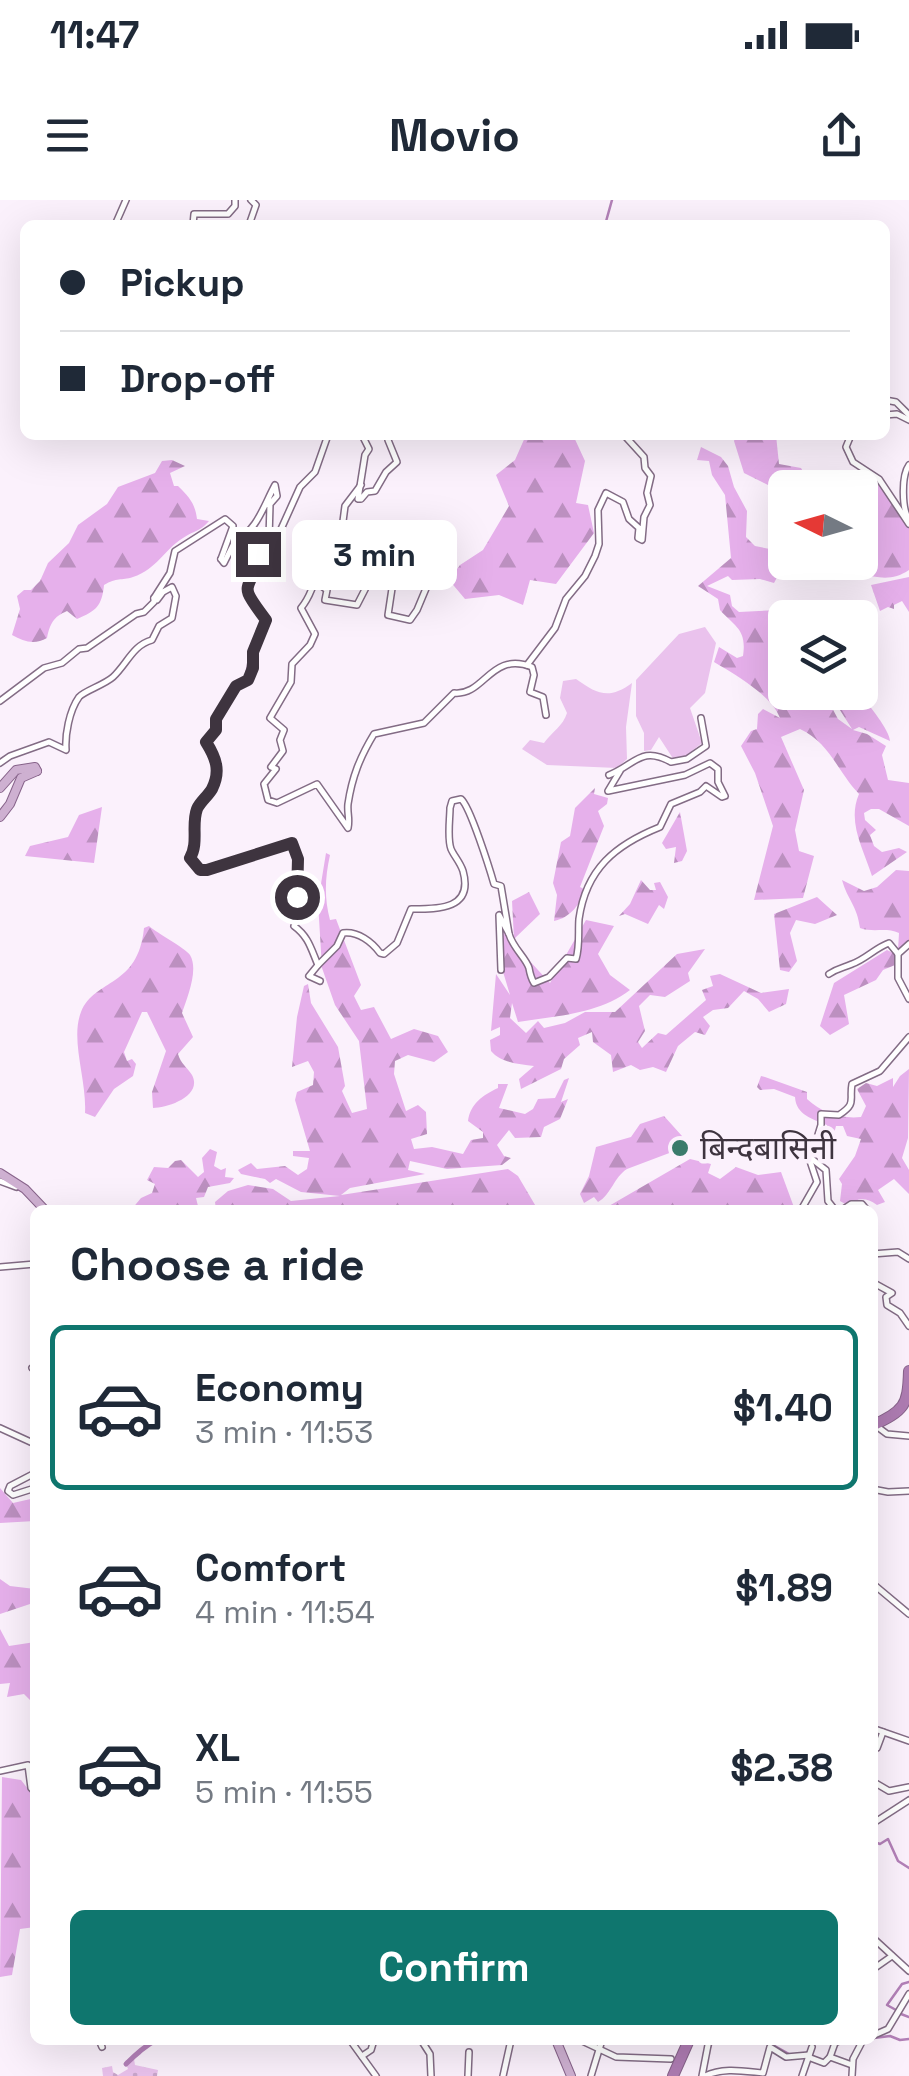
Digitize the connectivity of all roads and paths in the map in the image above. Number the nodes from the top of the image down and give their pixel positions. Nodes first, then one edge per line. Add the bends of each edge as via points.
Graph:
1 (235, 200) edge
2 (193, 220) edge
3 (890, 401) edge
4 (909, 417) edge
5 (326, 440) edge
6 (364, 440) edge
7 (388, 440) edge
8 (629, 440) edge
9 (849, 440) edge
10 (909, 465) edge
11 (362, 485) junction
12 (909, 522) edge
13 (257, 549) junction
14 (440, 554) dead end
15 (315, 581) junction
16 (154, 598) junction
17 (553, 644) dead end
18 (539, 645) junction
19 (527, 665) junction
20 (0, 701) edge
21 (546, 714) dead end
22 (701, 718) dead end
23 (0, 763) edge
24 (620, 771) junction
25 (608, 774) dead end
26 (0, 788) edge
27 (0, 817) edge
28 (508, 934) junction
29 (909, 944) edge
30 (898, 954) junction
31 (318, 965) junction
32 (501, 970) dead end
33 (830, 974) dead end
34 (320, 981) dead end
35 (909, 998) edge
36 (909, 1037) edge
37 (811, 1154) junction
38 (0, 1173) edge
39 (0, 1181) edge
40 (25, 1190) junction
41 (40, 1205) edge
42 (804, 1205) edge
43 (832, 1205) edge
44 (878, 1254) edge
45 (909, 1259) edge
46 (30, 1264) edge
47 (0, 1267) edge
48 (878, 1285) edge
49 (909, 1326) edge
50 (909, 1371) edge
51 (906, 1405) edge
52 (878, 1423) edge
53 (0, 1428) edge
54 (878, 1428) edge
55 (909, 1436) edge
56 (30, 1442) edge
57 (30, 1475) edge
58 (30, 1490) edge
59 (878, 1490) edge
60 (909, 1492) edge
61 (878, 1587) edge
62 (909, 1614) edge
63 (878, 1730) edge
64 (884, 1732) junction
65 (909, 1741) edge
66 (878, 1746) edge
67 (0, 1771) edge
68 (30, 1780) edge
69 (878, 1785) edge
70 (909, 1787) edge
71 (909, 1800) edge
72 (878, 1820) edge
73 (878, 1943) edge
74 (892, 1956) junction
75 (878, 1966) edge
76 (909, 1971) edge
77 (909, 1994) edge
78 (878, 2034) edge
79 (354, 2045) edge
80 (372, 2045) edge
81 (424, 2045) edge
82 (509, 2045) edge
83 (558, 2045) edge
84 (592, 2045) edge
85 (601, 2045) edge
86 (684, 2045) edge
87 (708, 2045) edge
88 (769, 2045) edge
89 (773, 2045) edge
90 (834, 2045) edge
91 (853, 2045) edge
92 (812, 2047) dead end
93 (857, 2047) joint
94 (600, 2048) junction
95 (469, 2052) dead end
96 (362, 2056) junction
97 (808, 2056) junction
98 (830, 2058) junction
99 (677, 2059) junction
100 (852, 2065) junction
101 (746, 2074) edge
102 (376, 2076) edge
103 (431, 2076) edge
104 (468, 2076) edge
105 (503, 2076) edge
106 (571, 2076) edge
107 (591, 2076) edge
108 (676, 2076) edge
109 (704, 2076) edge
110 (802, 2076) edge
111 (852, 2076) edge

1 - 2 street via 228,214 194,214
3 - 4 street
5 - 13 street via 277,538 262,552
6 - 11 street
7 - 11 street via 395,466 361,500
8 - 18 street via 651,476 642,540 623,502 606,492 595,556
9 - 12 street via 850,457 879,479
10 - 12 street via 902,480
11 - 15 street via 345,506 332,561
13 - 16 street via 268,539 275,485 257,522 235,540 224,563 233,526 225,519 180,546
13 - 31 street via 246,594 266,620 248,680 236,686 206,742 218,760 212,788 196,810 190,858 207,870 292,843 298,859 294,926 314,947
14 - 15 street via 410,620 388,615 396,562 386,558 377,566 358,604 325,600 327,590
15 - 19 street via 300,608 315,634 292,664 291,682 270,718 284,730 283,751 264,784 268,800 278,803 316,784 348,828 354,769 374,734 424,724 454,693 472,690 500,666
16 - 20 street via 144,612
16 - 23 street via 172,587 172,618 111,679 80,696 64,736 66,750 49,742
17 - 18 street
18 - 19 street
19 - 21 street via 534,671 530,692 542,696
22 - 24 street via 706,746 687,759 635,758
24 - 25 street
24 - 28 street via 608,791 685,775 710,762 726,796 706,786 671,804 660,826 599,865 584,892 576,959 567,958 534,983
26 - 27 main road via 16,770 38,769 20,778
28 - 31 street via 504,896 483,858 470,808 455,799 452,849 465,890 459,899 430,911 411,908 397,944 384,954 372,942 343,933
28 - 32 street via 499,915
29 - 30 street
30 - 33 street via 889,943
30 - 35 street via 898,978
31 - 34 street via 309,976
36 - 37 street via 880,1071 852,1084 848,1108 820,1114
37 - 42 street via 817,1182
37 - 43 street via 826,1170
38 - 40 main road
39 - 40 street
40 - 41 main road
44 - 45 street
46 - 47 street
48 - 49 street via 892,1293 887,1305
50 - 51 highway
51 - 52 highway
53 - 56 street
54 - 55 street
57 - 58 street via 8,1491
59 - 60 street
61 - 62 street
63 - 64 street
64 - 65 street
64 - 66 street
67 - 68 street via 28,1765
69 - 70 street via 889,1792
71 - 72 street
73 - 74 street
74 - 75 street
74 - 76 street
77 - 78 street
79 - 96 street
80 - 96 street
81 - 103 street
82 - 105 street
83 - 106 main road
84 - 94 street
85 - 94 street
86 - 99 highway
87 - 109 street
88 - 101 street via 762,2073
89 - 97 street via 786,2057
90 - 98 street
91 - 93 street
92 - 97 street
93 - 100 street
94 - 99 street via 628,2059
94 - 107 street
95 - 104 street
96 - 102 street
97 - 98 street via 824,2063
97 - 110 street
98 - 100 street
99 - 108 highway
100 - 111 street
101 - 109 street

